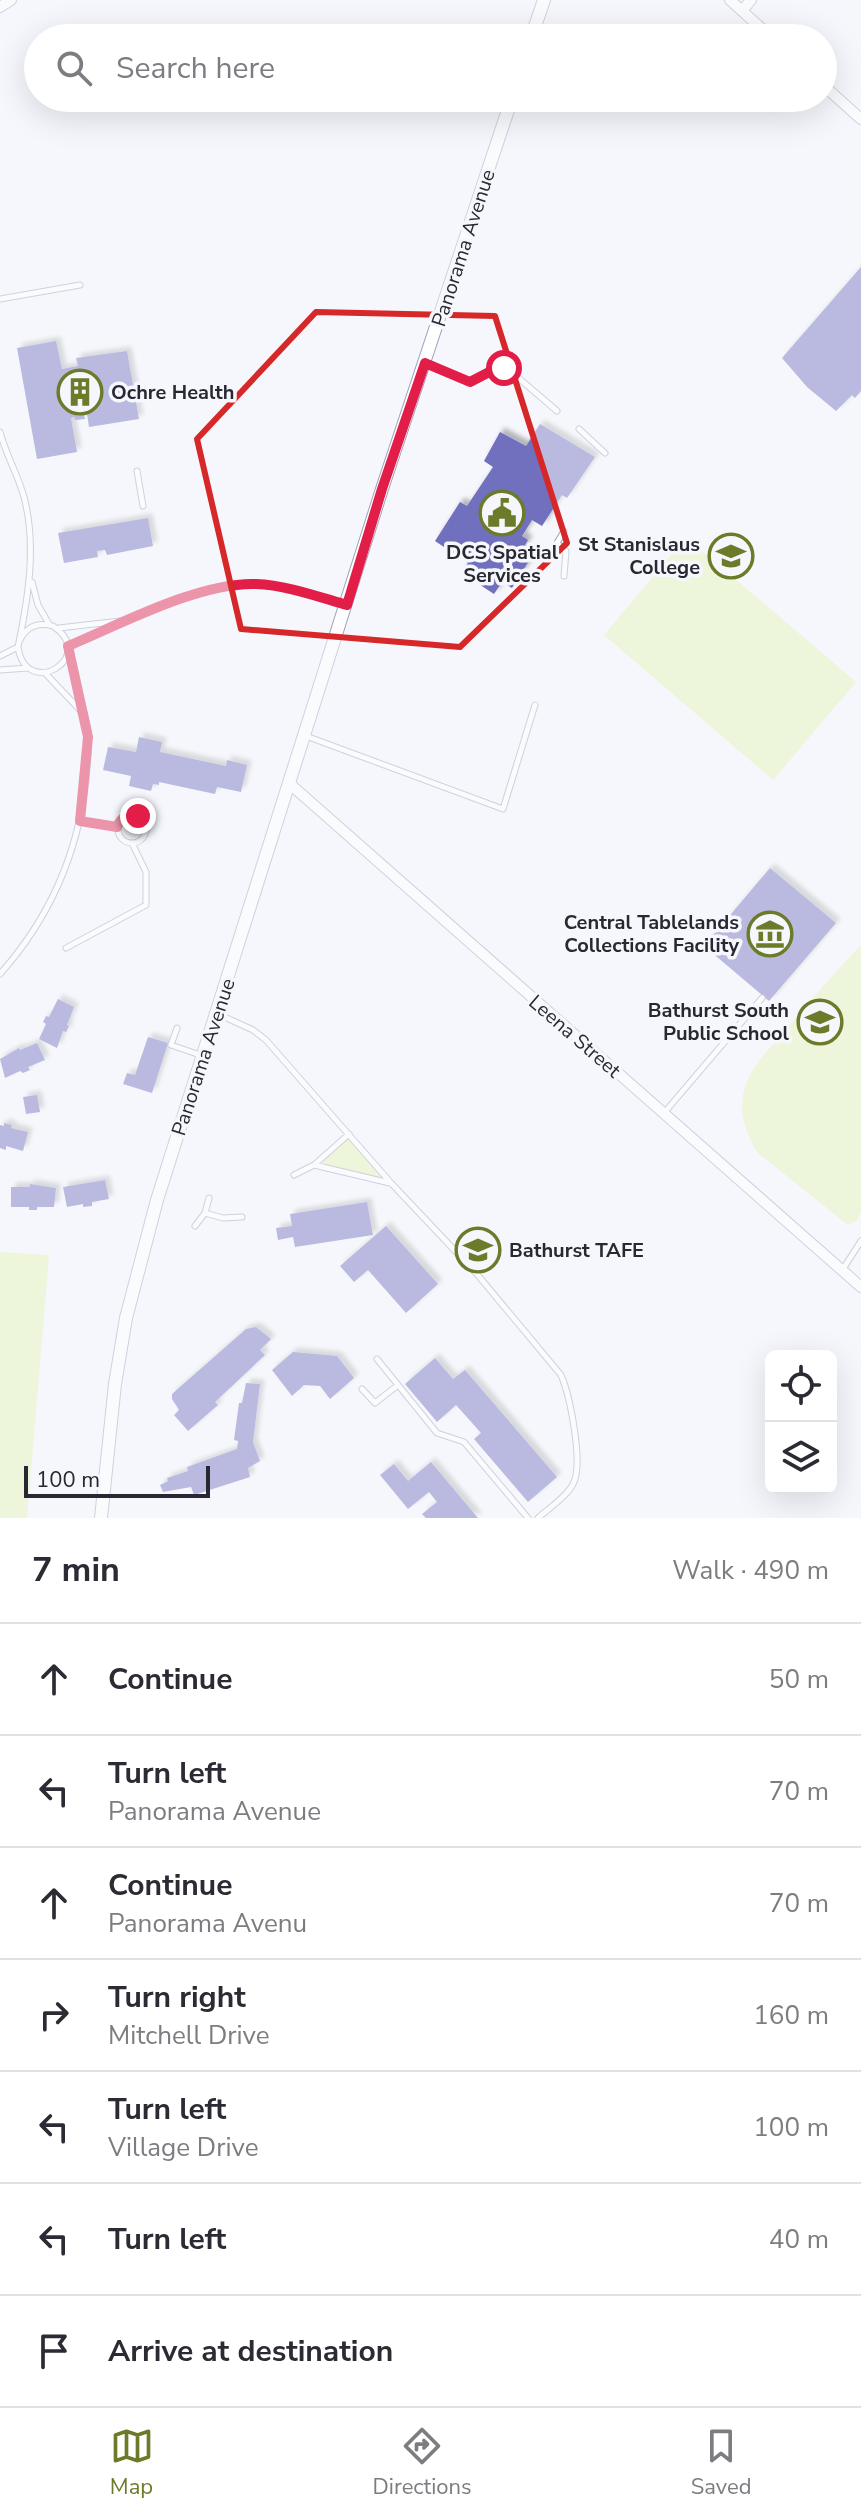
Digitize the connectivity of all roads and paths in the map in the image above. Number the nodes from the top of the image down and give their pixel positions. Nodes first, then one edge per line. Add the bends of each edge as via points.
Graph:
1 (11, 0) edge
2 (544, 0) edge
3 (730, 0) edge
4 (751, 0) edge
5 (0, 7) edge
6 (742, 11) junction
7 (536, 24) edge
8 (756, 24) edge
9 (837, 98) edge
10 (507, 112) edge
11 (861, 119) edge
12 (80, 285) dead end
13 (0, 299) edge
14 (425, 363) junction
15 (557, 411) dead end
16 (579, 429) dead end
17 (0, 432) edge
18 (605, 453) dead end
19 (137, 471) dead end
20 (143, 506) dead end
21 (564, 531) dead end
22 (564, 576) dead end
23 (30, 577) junction
24 (347, 605) junction
25 (129, 620) junction
26 (49, 624) junction
27 (57, 628) junction
28 (20, 640) junction
29 (18, 647) junction
30 (68, 649) junction
31 (0, 656) edge
32 (29, 668) junction
33 (0, 670) edge
34 (45, 673) junction
35 (535, 705) dead end
36 (83, 713) junction
37 (305, 736) junction
38 (290, 784) junction
39 (80, 821) junction
40 (117, 827) junction
41 (132, 843) junction
42 (66, 948) dead end
43 (0, 974) edge
44 (762, 998) dead end
45 (217, 1014) junction
46 (177, 1028) dead end
47 (203, 1056) junction
48 (664, 1114) junction
49 (349, 1134) junction
50 (314, 1165) junction
51 (294, 1175) dead end
52 (391, 1183) junction
53 (209, 1198) dead end
54 (205, 1213) junction
55 (242, 1217) dead end
56 (195, 1226) dead end
57 (861, 1241) edge
58 (842, 1270) junction
59 (861, 1287) edge
60 (377, 1359) dead end
61 (398, 1385) junction
62 (362, 1389) dead end
63 (101, 1518) edge
64 (528, 1518) edge
65 (538, 1518) edge

1 - 5 street
2 - 7 street
3 - 6 street
4 - 6 street
6 - 8 street
9 - 11 street
10 - 14 street, Panorama Avenue
12 - 13 lane
14 - 15 lane via 470,382 497,368 508,369
14 - 24 street, Panorama Avenue
16 - 18 lane
17 - 23 lane via 27,508
19 - 20 lane
21 - 22 lane via 557,543 566,551
23 - 26 lane
23 - 28 lane
24 - 25 lane via 269,585 238,585 198,593
24 - 37 street, Panorama Avenue
25 - 27 lane
25 - 30 lane
26 - 27 lane
26 - 28 lane via 35,625
27 - 30 lane
28 - 29 lane
29 - 31 lane
29 - 32 lane
30 - 34 lane via 60,667
30 - 36 lane
32 - 33 lane
32 - 34 lane
34 - 36 lane
35 - 37 lane via 503,809
36 - 39 lane via 88,758
37 - 38 street, Panorama Avenue
38 - 45 street, Panorama Avenue
38 - 48 street, Leena Street
39 - 40 lane
39 - 43 lane via 51,903
40 - 41 lane via 121,838
40 - 41 lane via 127,815 143,819 145,834
41 - 42 lane via 146,872 146,905
44 - 48 lane
45 - 47 street, Panorama Avenue
45 - 49 lane via 260,1034
46 - 47 lane via 171,1045
47 - 63 street, Panorama Avenue via 128,1306
48 - 58 street, Leena Street
49 - 50 lane
49 - 52 lane
50 - 51 lane
50 - 52 lane
52 - 65 lane via 561,1375 569,1394 578,1468 573,1485
53 - 54 lane
54 - 55 lane
54 - 56 lane
57 - 58 lane
58 - 59 street, Leena Street
60 - 61 lane
61 - 62 lane via 375,1403
61 - 64 lane via 437,1433 464,1442

